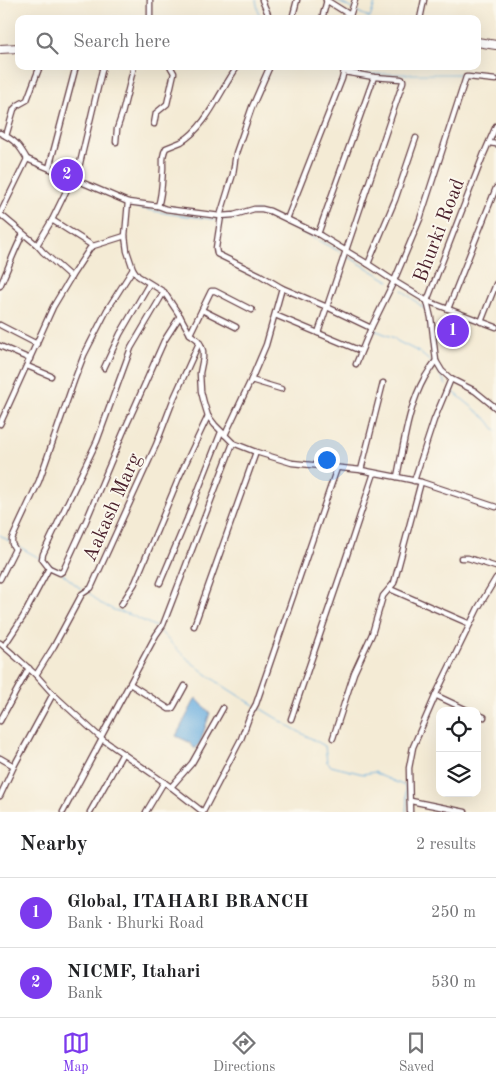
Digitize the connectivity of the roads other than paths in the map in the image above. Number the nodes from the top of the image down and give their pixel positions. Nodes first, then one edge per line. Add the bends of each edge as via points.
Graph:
1 (150, 0) edge
2 (262, 0) edge
3 (297, 0) edge
4 (327, 0) edge
5 (355, 0) edge
6 (424, 0) edge
7 (351, 13) edge
8 (150, 15) edge
9 (268, 15) edge
10 (293, 15) edge
11 (323, 15) edge
12 (421, 15) edge
13 (481, 43) edge
14 (496, 45) edge
15 (15, 48) edge
16 (0, 49) edge
17 (38, 70) edge
18 (75, 70) edge
19 (102, 70) edge
20 (133, 70) edge
21 (172, 70) edge
22 (235, 70) edge
23 (268, 70) edge
24 (345, 70) edge
25 (349, 70) edge
26 (374, 77) junction
27 (496, 80) edge
28 (154, 124) dead end
29 (496, 126) edge
30 (0, 133) edge
31 (6, 136) junction
32 (416, 138) dead end
33 (116, 142) dead end
34 (488, 143) junction
35 (496, 144) edge
36 (27, 159) junction
37 (49, 168) junction
38 (74, 180) junction
39 (496, 188) edge
40 (128, 202) junction
41 (158, 206) junction
42 (0, 214) edge
43 (220, 216) junction
44 (287, 219) junction
45 (52, 220) junction
46 (23, 234) junction
47 (318, 234) junction
48 (124, 236) junction
49 (36, 245) junction
50 (93, 246) junction
51 (346, 250) junction
52 (368, 264) junction
53 (133, 269) junction
54 (71, 277) junction
55 (394, 281) junction
56 (150, 284) junction
57 (496, 284) edge
58 (0, 286) edge
59 (282, 288) junction
60 (164, 292) junction
61 (427, 301) junction
62 (327, 306) junction
63 (448, 309) junction
64 (202, 310) junction
65 (252, 310) dead end
66 (275, 315) junction
67 (180, 316) junction
68 (481, 322) junction
69 (0, 325) edge
70 (496, 327) edge
71 (236, 328) dead end
72 (372, 328) junction
73 (318, 333) junction
74 (190, 334) junction
75 (199, 343) junction
76 (37, 344) junction
77 (0, 346) edge
78 (361, 351) junction
79 (30, 360) junction
80 (436, 361) junction
81 (356, 364) dead end
82 (27, 366) junction
83 (104, 368) dead end
84 (51, 376) dead end
85 (451, 379) junction
86 (251, 380) junction
87 (383, 383) dead end
88 (281, 389) dead end
89 (496, 408) edge
90 (208, 416) junction
91 (0, 424) edge
92 (223, 433) junction
93 (233, 443) junction
94 (256, 452) junction
95 (337, 468) junction
96 (361, 470) junction
97 (374, 473) junction
98 (397, 477) junction
99 (414, 481) junction
100 (420, 482) junction
101 (496, 507) edge
102 (461, 558) dead end
103 (496, 567) edge
104 (49, 568) junction
105 (496, 578) edge
106 (0, 579) edge
107 (160, 582) dead end
108 (390, 589) junction
109 (121, 605) dead end
110 (470, 624) junction
111 (194, 626) dead end
112 (1, 645) edge
113 (29, 668) junction
114 (36, 675) junction
115 (130, 684) junction
116 (185, 686) dead end
117 (53, 694) junction
118 (435, 696) junction
119 (460, 707) edge
120 (223, 708) dead end
121 (481, 716) edge
122 (484, 718) dead end
123 (291, 719) dead end
124 (0, 721) edge
125 (101, 738) junction
126 (334, 738) dead end
127 (123, 753) junction
128 (0, 758) edge
129 (14, 766) junction
130 (164, 782) junction
131 (171, 787) junction
132 (0, 796) edge
133 (411, 801) junction
134 (63, 812) edge
135 (90, 812) edge
136 (146, 812) edge
137 (203, 812) edge
138 (410, 812) edge
139 (465, 812) edge

1 - 8 street
2 - 9 street
3 - 10 street
4 - 7 street
4 - 11 street
5 - 7 street
6 - 12 street
13 - 14 main road
15 - 16 main road
17 - 31 street via 27,100 14,109
18 - 37 street
19 - 38 street
20 - 33 street
21 - 28 street via 167,104 156,113
22 - 41 street via 196,130 181,142 166,148 162,154
23 - 43 street via 236,153 234,174
24 - 44 street
25 - 26 street
26 - 47 street
26 - 51 street via 401,79 403,82
27 - 55 street via 466,77 420,219
29 - 34 street, Bhurki Road
30 - 31 street
31 - 36 street
32 - 52 street
34 - 35 street
34 - 61 street, Bhurki Road
36 - 37 street
36 - 42 street
37 - 38 street
38 - 40 street
38 - 45 street
39 - 63 street
40 - 41 street
40 - 48 street
41 - 43 street
42 - 46 street
43 - 44 street via 262,209
43 - 59 street via 217,254
44 - 47 street
45 - 49 street
45 - 50 street
46 - 49 street
46 - 58 street
47 - 51 street
48 - 50 street
48 - 53 street
49 - 54 street
50 - 54 street
51 - 52 street
51 - 62 street
52 - 55 street
53 - 56 street
53 - 106 street via 84,355 39,480 12,539 15,549
54 - 76 street
55 - 61 street
55 - 72 street
56 - 60 street
56 - 83 street
57 - 68 street
59 - 62 street
59 - 66 street
60 - 67 street
60 - 104 street via 131,348 97,441 43,554
61 - 63 street
61 - 80 street, Bhurki Road
62 - 72 street
62 - 73 street
63 - 68 street
64 - 65 street via 210,292 214,291
64 - 71 street
64 - 74 street
66 - 73 street
66 - 86 street
67 - 74 street
67 - 104 street via 164,340 61,572
68 - 70 street
69 - 76 street
72 - 78 street
73 - 78 street
74 - 75 street
75 - 90 street via 203,351 201,391
75 - 114 street, Aakash Marg via 91,588 82,594
76 - 79 street
77 - 79 street
78 - 81 street
79 - 82 street
80 - 85 street
80 - 98 street via 414,400
82 - 84 street
82 - 91 street
85 - 89 street via 475,391
85 - 99 street
86 - 88 street
86 - 92 street
87 - 96 street
90 - 92 street
90 - 109 street via 135,583
92 - 93 street
92 - 107 street
93 - 94 street
93 - 115 street via 163,626
94 - 95 street via 292,463
94 - 111 street
95 - 96 street
95 - 137 street via 255,706
96 - 97 street
97 - 98 street
97 - 123 street
98 - 99 street
99 - 100 street
100 - 101 street
100 - 108 street
102 - 103 street
104 - 112 street via 23,617
105 - 110 street
108 - 110 street
108 - 126 street via 383,596 372,634 354,673
110 - 118 street
112 - 113 street
113 - 114 street
113 - 124 street
114 - 117 street
115 - 116 street via 169,709
115 - 125 street
117 - 125 street
117 - 129 street
118 - 119 street
118 - 133 street via 413,747 409,768
120 - 131 street via 192,762
121 - 122 street
125 - 127 street
125 - 134 street
127 - 130 street
127 - 135 street
128 - 129 street
129 - 132 street
130 - 131 street
130 - 136 street
131 - 137 street
133 - 138 street
133 - 139 street

